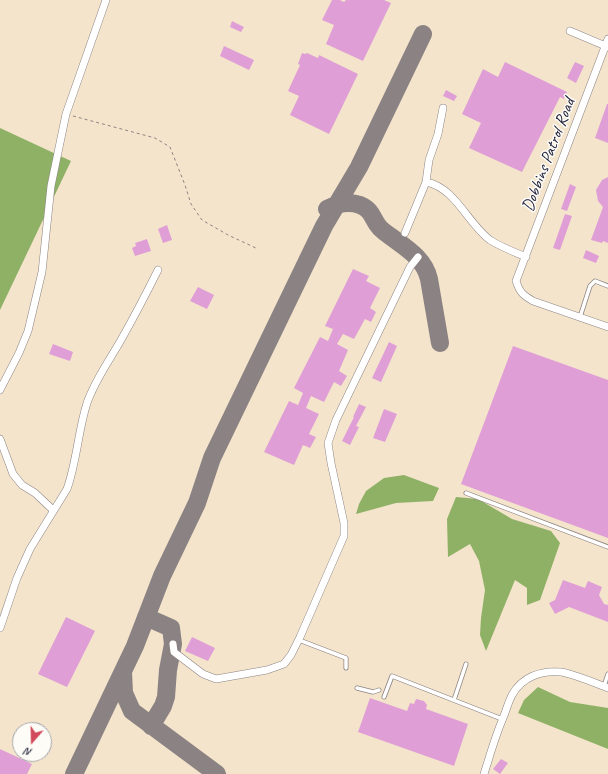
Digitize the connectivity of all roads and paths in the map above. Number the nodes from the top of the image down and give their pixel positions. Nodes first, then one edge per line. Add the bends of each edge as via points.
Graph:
1 (106, 0) edge
2 (570, 31) dead end
3 (608, 39) edge
4 (607, 47) edge
5 (443, 108) dead end
6 (66, 114) junction
7 (426, 182) junction
8 (405, 233) dead end
9 (258, 249) dead end
10 (526, 257) junction
11 (418, 258) dead end
12 (158, 270) dead end
13 (608, 286) edge
14 (580, 317) junction
15 (608, 328) edge
16 (0, 390) edge
17 (0, 440) edge
18 (466, 493) dead end
19 (53, 510) junction
20 (608, 547) edge
21 (0, 628) edge
22 (299, 640) junction
23 (173, 644) dead end
24 (466, 664) dead end
25 (346, 668) dead end
26 (608, 674) edge
27 (606, 687) edge
28 (357, 688) dead end
29 (380, 690) dead end
30 (384, 697) dead end
31 (454, 700) junction
32 (502, 719) junction
33 (484, 774) edge

1 - 6 street
2 - 4 street
3 - 4 street, Dobbins Patrol Road
4 - 10 street, Dobbins Patrol Road
5 - 7 street via 429,160
6 - 9 path via 154,138 170,147 191,204 202,220 228,236
6 - 16 street via 51,186 42,272 30,323 19,354
7 - 8 street
7 - 10 street via 434,183 447,193 489,239
10 - 14 street, Dobbins Patrol Road via 516,281 520,291 533,301
11 - 22 street via 410,268 378,332 336,420 328,443 344,523 344,536
12 - 19 street via 90,396 80,430 71,478
13 - 14 lane via 595,281 590,286
14 - 15 street
17 - 19 street via 13,474 22,485
18 - 20 lane
19 - 21 street via 17,578
22 - 23 street via 284,664 267,670 216,679 203,674 174,652
22 - 25 lane via 346,658
24 - 31 lane
26 - 27 lane
27 - 32 street via 563,672 535,674 526,678 518,687
28 - 29 lane via 373,692
30 - 31 lane via 392,676
31 - 32 lane
32 - 33 street

